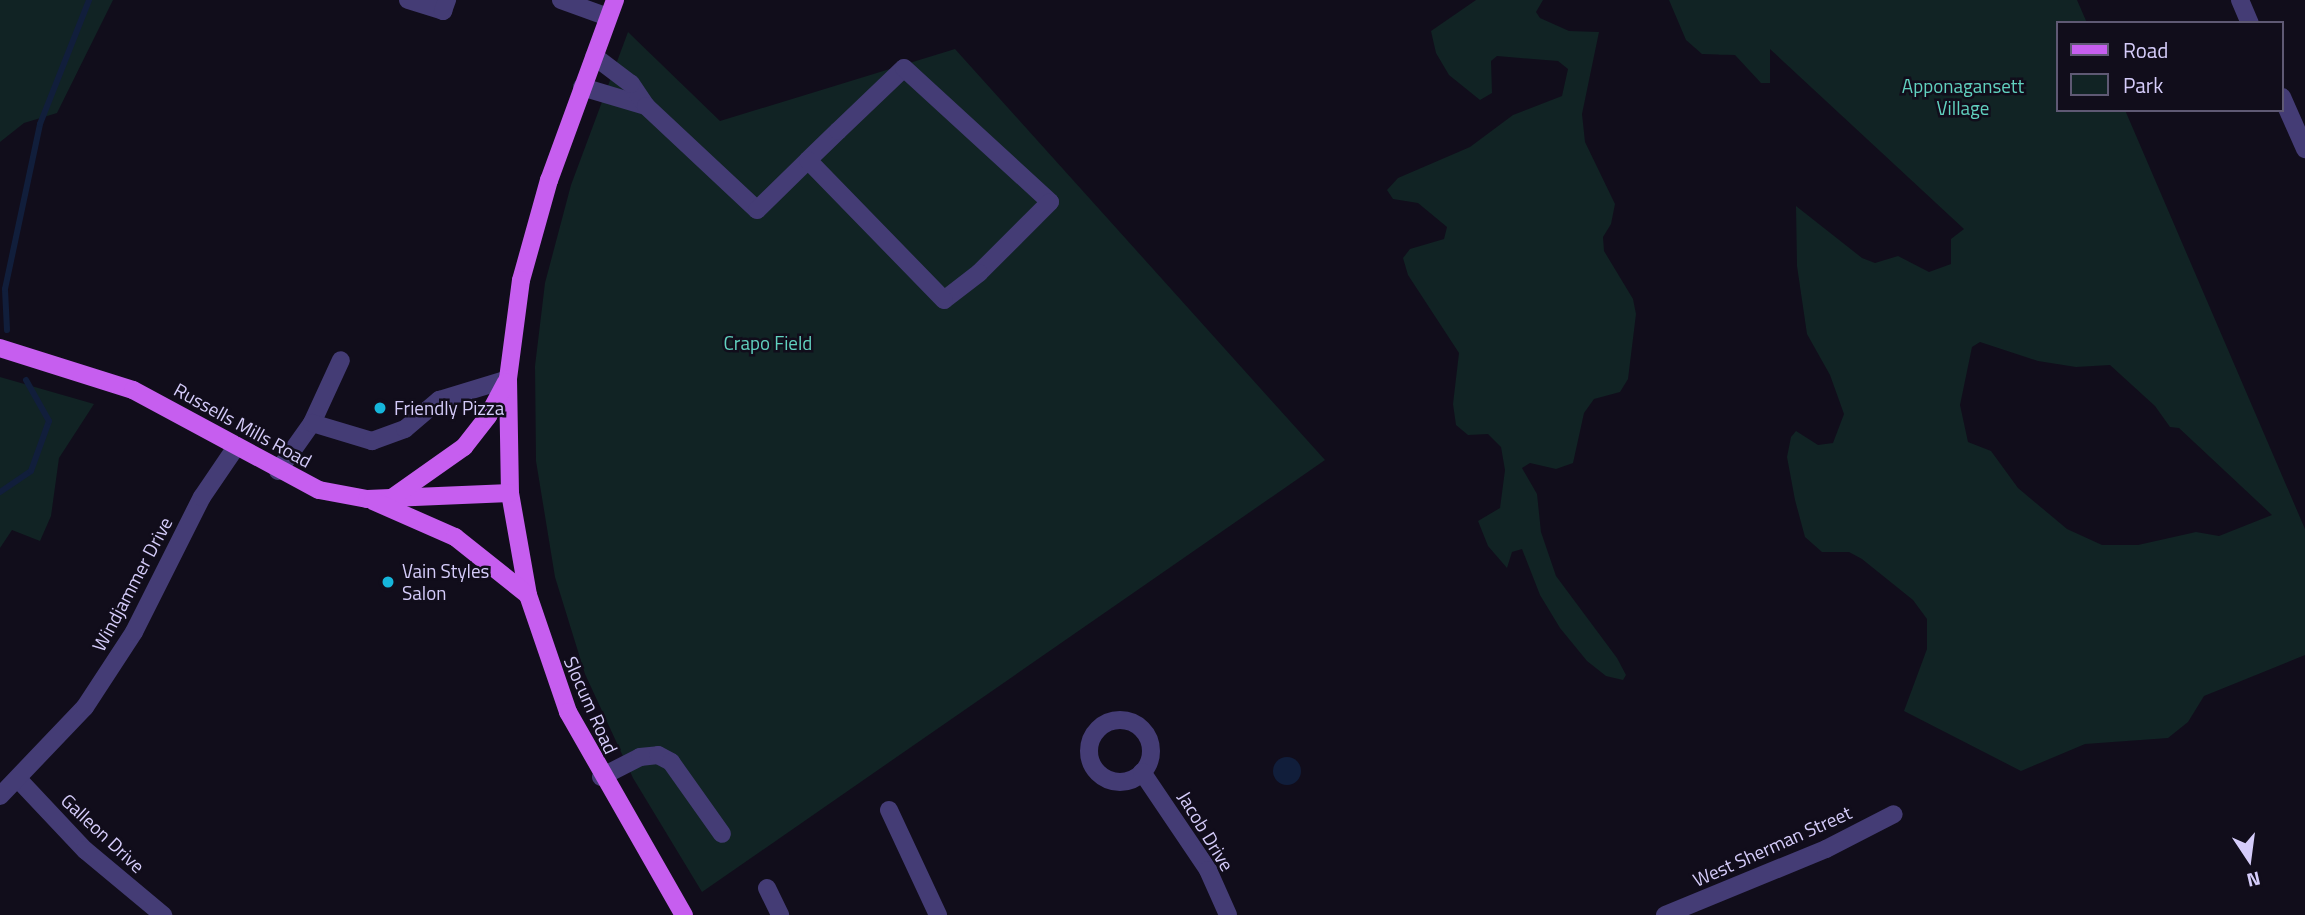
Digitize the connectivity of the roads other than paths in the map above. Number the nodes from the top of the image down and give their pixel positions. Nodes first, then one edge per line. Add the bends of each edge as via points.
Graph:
1 (408, 0) edge
2 (447, 0) edge
3 (562, 0) edge
4 (2240, 0) edge
5 (612, 8) edge
6 (2249, 21) edge
7 (594, 56) junction
8 (582, 88) junction
9 (2284, 102) edge
10 (646, 106) junction
11 (2305, 149) edge
12 (808, 160) junction
13 (0, 348) edge
14 (341, 360) dead end
15 (508, 379) junction
16 (312, 424) junction
17 (236, 447) junction
18 (278, 471) junction
19 (510, 493) junction
20 (391, 498) junction
21 (367, 499) junction
22 (528, 595) junction
23 (1142, 772) dead end
24 (601, 777) junction
25 (18, 779) junction
26 (0, 796) edge
27 (889, 810) dead end
28 (1894, 814) dead end
29 (722, 834) dead end
30 (767, 888) dead end
31 (163, 915) edge
32 (684, 915) edge
33 (780, 915) edge
34 (938, 915) edge
35 (1228, 915) edge
36 (1665, 915) edge

1 - 2 street via 443,11
3 - 5 street
4 - 6 street
5 - 7 main road
7 - 8 main road
7 - 10 street via 631,84
8 - 10 street
8 - 15 main road via 529,246
9 - 11 street
10 - 12 street via 757,210
12 - 12 street via 944,300 979,273 1050,202 904,68
13 - 17 main road, Russells Mills Road via 133,390
14 - 16 street
15 - 16 street via 439,400 405,429 372,441
15 - 19 main road
15 - 20 main road via 464,447
16 - 18 street
17 - 18 main road, Russells Mills Road
17 - 25 street, Windjammer Drive via 202,497 134,632 85,707
18 - 21 main road, Russells Mills Road via 319,490
19 - 20 main road, Russells Mills Road
19 - 22 main road, Slocum Road
20 - 21 main road, Russells Mills Road
21 - 22 main road via 463,542
22 - 24 main road, Slocum Road via 568,712
23 - 35 street, Jacob Drive via 1208,870
24 - 29 street via 640,757 658,755 671,761
24 - 32 main road, Slocum Road
25 - 26 street, Windjammer Drive
25 - 31 street, Galleon Drive via 85,850
27 - 34 street
28 - 36 street, West Sherman Street via 1826,849
30 - 33 street

